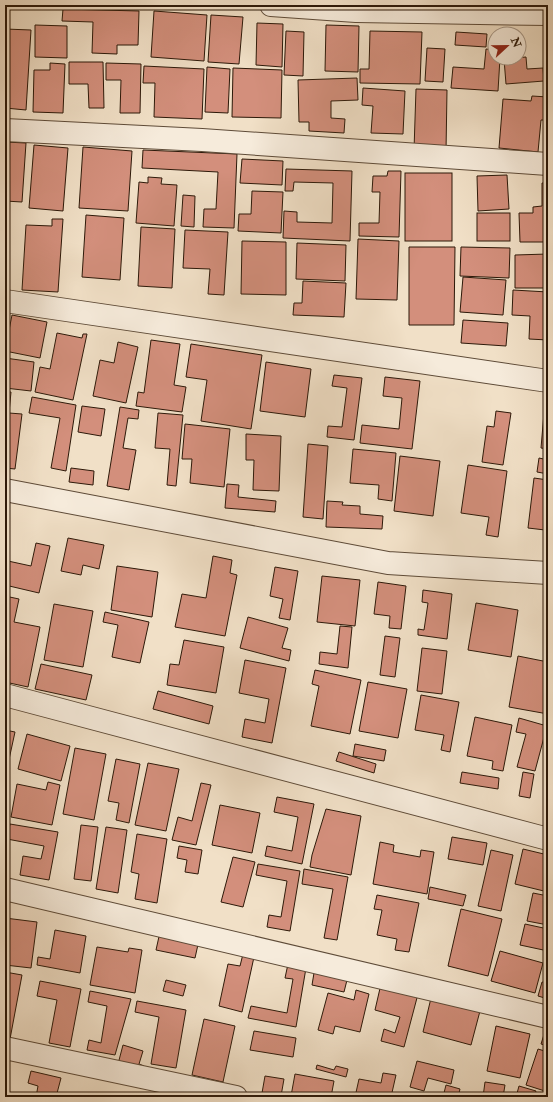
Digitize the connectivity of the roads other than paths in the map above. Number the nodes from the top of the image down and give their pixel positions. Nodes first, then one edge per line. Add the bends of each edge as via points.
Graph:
1 (272, 5) edge
2 (548, 14) edge
3 (5, 130) edge
4 (548, 164) edge
5 (5, 301) edge
6 (548, 381) edge
7 (5, 490) edge
8 (548, 573) edge
9 (5, 695) edge
10 (548, 839) edge
11 (5, 889) edge
12 (548, 1016) edge
13 (5, 1048) edge
14 (236, 1097) edge

1 - 2 street via 356,11
3 - 4 street via 202,140
5 - 6 street
7 - 8 street via 388,563
9 - 10 street
11 - 12 street
13 - 14 street

